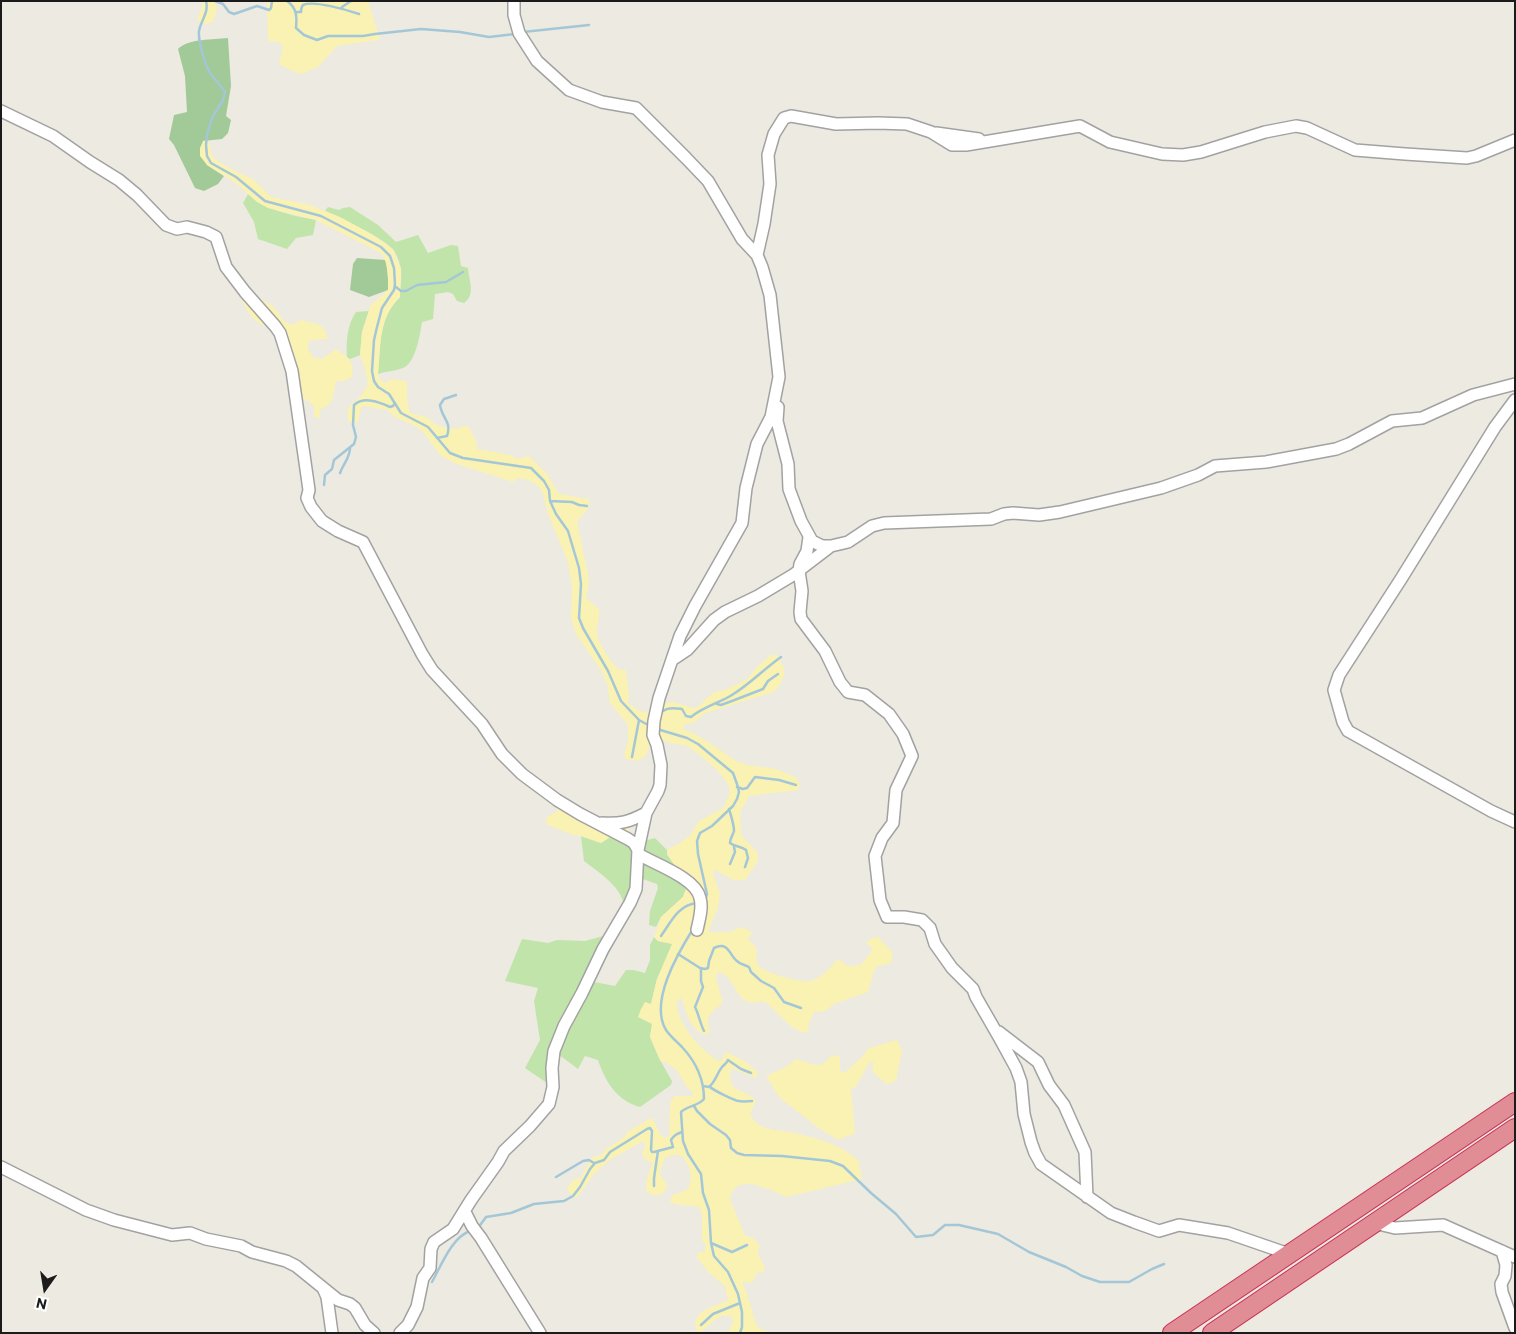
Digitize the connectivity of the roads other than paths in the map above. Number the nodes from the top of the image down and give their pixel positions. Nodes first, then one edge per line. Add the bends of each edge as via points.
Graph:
1 (514, 1) edge
2 (1, 111) edge
3 (1515, 140) edge
4 (757, 255) junction
5 (779, 377) junction
6 (1515, 384) edge
7 (1515, 400) edge
8 (809, 537) junction
9 (831, 546) junction
10 (799, 571) junction
11 (672, 660) junction
12 (646, 813) junction
13 (1515, 822) edge
14 (597, 823) junction
15 (638, 852) junction
16 (697, 930) dead end
17 (994, 1028) junction
18 (1515, 1102) edge
19 (1515, 1128) edge
20 (1, 1167) edge
21 (1, 1176) edge
22 (25, 1180) junction
23 (1088, 1197) junction
24 (465, 1212) junction
25 (1374, 1223) junction
26 (1502, 1251) junction
27 (1289, 1254) junction
28 (1515, 1257) edge
29 (322, 1287) junction
30 (1515, 1328) edge
31 (403, 1331) edge
32 (332, 1333) edge
33 (374, 1333) edge
34 (540, 1333) edge
35 (1172, 1333) edge
36 (1212, 1333) edge

1 - 4 street via 519,33 537,61 569,90 602,102 636,108 708,181 742,239
2 - 14 street via 53,136 119,180 166,225 177,229 187,227 216,237 226,267 275,326 284,343 292,371 309,490 307,498 311,507 322,521 362,542 432,670 482,724 502,754 522,774
3 - 4 street via 1467,158 1355,150 1296,126 1183,155 1162,154 1110,142 1080,126 952,145 931,132 907,124 836,124 791,116 784,118 774,134 768,155 770,184
4 - 5 street via 770,295
5 - 8 street via 777,421 788,464 789,489
5 - 11 street via 771,417 757,444 751,466 742,523 695,606
6 - 9 street via 1473,395 1422,418 1392,421 1336,449 1266,462 1215,466 1161,488 1060,512 1004,514 991,519 884,523 872,526 848,542
7 - 13 street via 1339,675 1334,690 1348,731
8 - 9 street via 816,544
8 - 10 street
9 - 10 street
10 - 11 street via 725,612 687,650
10 - 17 street via 801,619 822,645 848,692 865,695 889,714 903,734 912,756 896,790 893,822 875,856 880,900 886,917 922,920 930,928 934,944 973,989
11 - 12 street via 654,721 653,735 661,765 660,785
12 - 14 street via 630,822
12 - 15 street
14 - 15 street via 634,843
15 - 16 street via 693,885 701,907
15 - 24 street via 636,889 554,1051 549,1104 504,1151
17 - 23 street via 1038,1062 1064,1105 1086,1152
17 - 23 street via 1021,1082 1024,1114 1034,1153 1041,1164
18 - 27 highway
19 - 25 highway
20 - 22 street
21 - 22 street
22 - 29 street via 114,1220 172,1235 190,1233 286,1261
23 - 27 street via 1111,1213 1159,1231 1179,1225 1228,1233
24 - 31 street via 453,1229 434,1242 430,1268 423,1278 417,1307
24 - 34 street
25 - 26 street via 1395,1228 1443,1225
25 - 36 highway
26 - 28 street
26 - 30 street via 1506,1265 1502,1292
27 - 35 highway
29 - 32 street via 327,1297
29 - 33 street via 355,1308 365,1326

